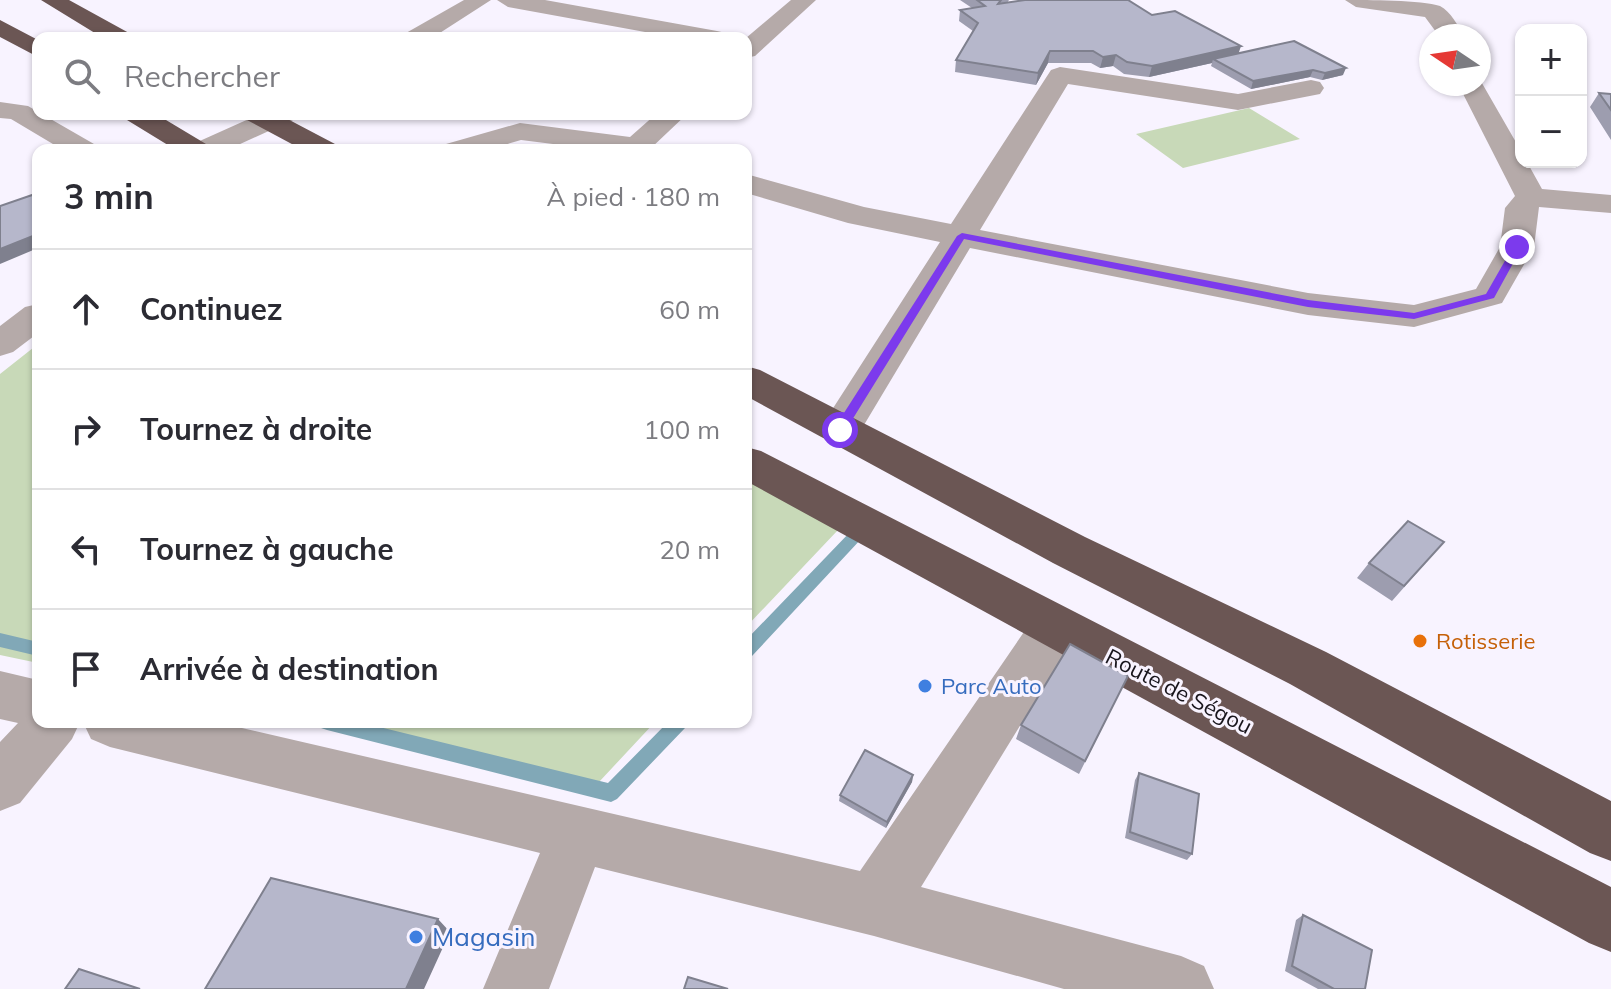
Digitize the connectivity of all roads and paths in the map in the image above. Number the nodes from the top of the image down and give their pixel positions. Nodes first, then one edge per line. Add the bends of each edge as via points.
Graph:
1 (52, 0) edge
2 (480, 0) edge
3 (508, 0) edge
4 (805, 0) edge
5 (1356, 0) edge
6 (1445, 24) edge
7 (0, 27) edge
8 (109, 32) edge
9 (425, 32) edge
10 (684, 32) edge
11 (752, 44) edge
12 (32, 46) edge
13 (1311, 88) dead end
14 (1477, 96) edge
15 (14, 112) edge
16 (147, 120) edge
17 (262, 120) edge
18 (276, 120) edge
19 (667, 120) edge
20 (73, 144) edge
21 (186, 144) edge
22 (215, 144) edge
23 (315, 144) edge
24 (476, 144) edge
25 (605, 144) edge
26 (643, 144) edge
27 (752, 185) edge
28 (1531, 197) junction
29 (1611, 204) edge
30 (962, 236) junction
31 (32, 320) edge
32 (0, 344) edge
33 (752, 382) edge
34 (840, 430) junction
35 (752, 465) edge
36 (1055, 628) junction
37 (0, 695) edge
38 (32, 703) edge
39 (48, 728) edge
40 (135, 728) edge
41 (0, 784) edge
42 (1611, 832) edge
43 (577, 835) junction
44 (874, 905) junction
45 (1611, 921) edge
46 (516, 989) edge
47 (1181, 989) edge

1 - 8 highway
2 - 9 street
3 - 10 street
4 - 11 street
5 - 6 street via 1432,11
7 - 12 highway
13 - 30 street via 1238,102 1060,75
14 - 28 street
15 - 20 street
16 - 21 highway
17 - 22 street
18 - 23 highway
19 - 26 street
24 - 25 street via 520,131
27 - 30 street via 859,216
28 - 29 street
28 - 30 street via 1521,208 1517,247 1490,296 1414,316 1308,304
30 - 34 street
31 - 32 street
33 - 34 highway
34 - 42 highway via 1308,668
35 - 36 highway, Route de Ségou
36 - 44 street
36 - 45 highway, Route de Ségou
37 - 38 street
39 - 41 street
40 - 43 street
43 - 44 street
43 - 46 street
44 - 47 street

